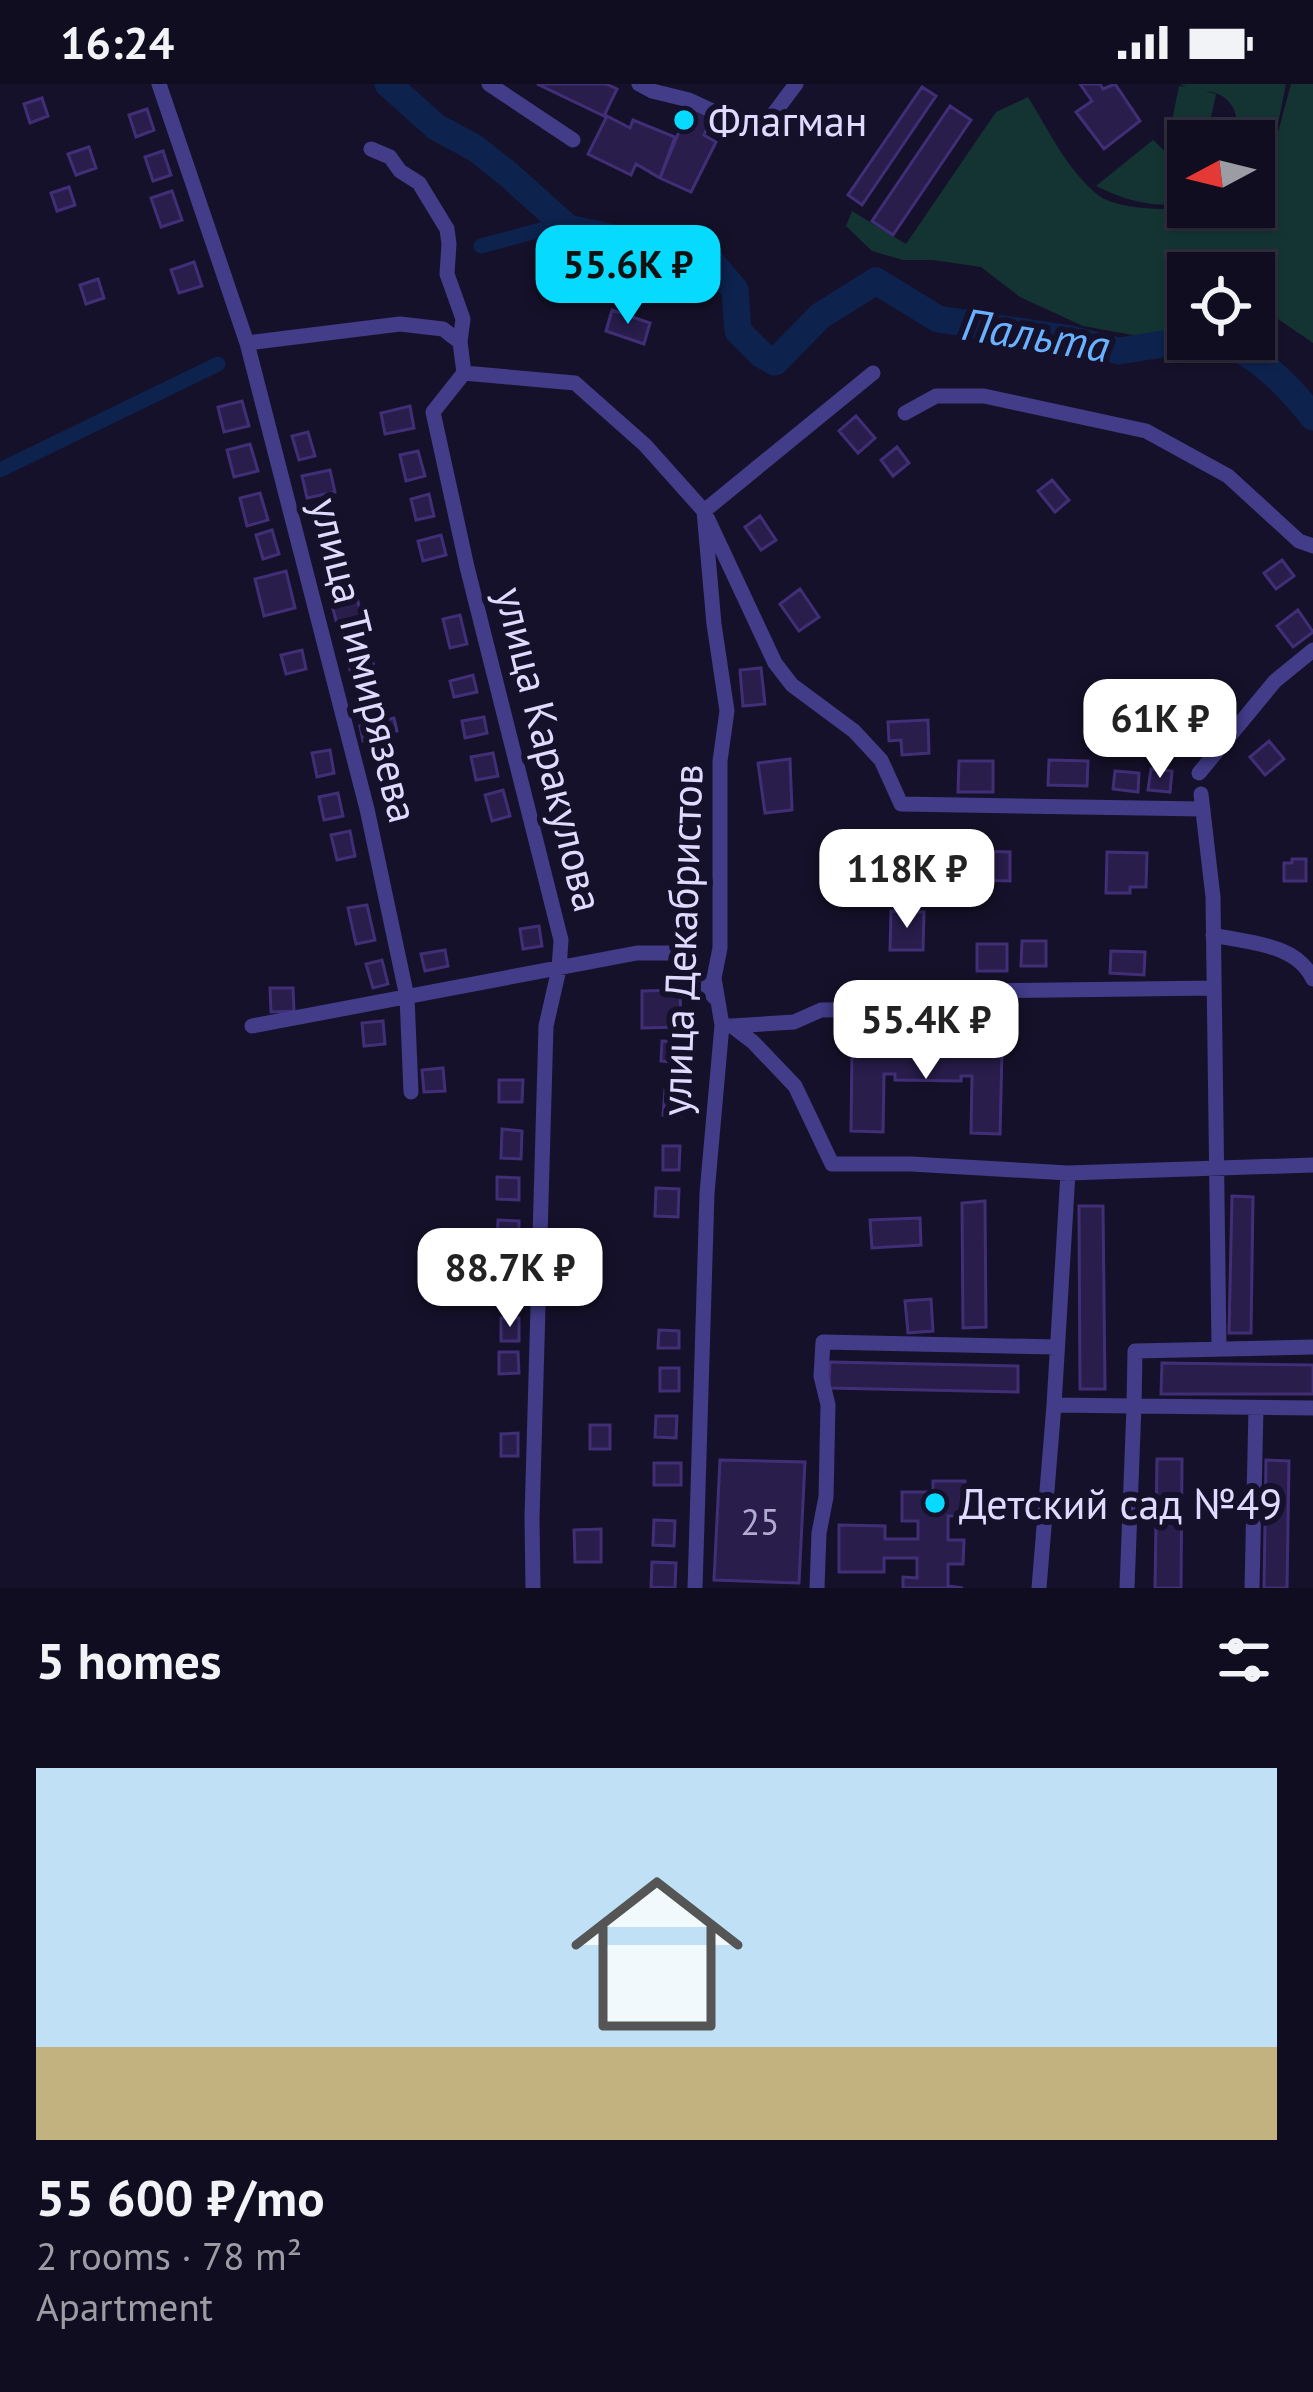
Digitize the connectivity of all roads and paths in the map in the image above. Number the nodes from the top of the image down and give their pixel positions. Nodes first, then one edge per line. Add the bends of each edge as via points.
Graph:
1 (159, 84) edge
2 (489, 84) edge
3 (639, 84) edge
4 (796, 84) edge
5 (573, 140) dead end
6 (371, 149) dead end
7 (460, 342) junction
8 (247, 343) junction
9 (464, 373) junction
10 (873, 373) dead end
11 (905, 413) dead end
12 (704, 511) junction
13 (1313, 546) edge
14 (1313, 650) edge
15 (1199, 773) dead end
16 (1214, 935) junction
17 (559, 969) junction
18 (1313, 979) edge
19 (1214, 988) junction
20 (407, 997) junction
21 (717, 1001) junction
22 (727, 1025) junction
23 (253, 1026) dead end
24 (411, 1092) dead end
25 (1313, 1165) edge
26 (1216, 1169) junction
27 (1068, 1173) junction
28 (1057, 1347) junction
29 (1313, 1347) edge
30 (1220, 1348) junction
31 (1054, 1405) junction
32 (1134, 1406) junction
33 (1256, 1408) junction
34 (1313, 1408) edge
35 (533, 1588) edge
36 (695, 1588) edge
37 (817, 1588) edge
38 (1039, 1588) edge
39 (1127, 1588) edge
40 (1252, 1588) edge

1 - 8 street, улица Тимирязева
2 - 5 street
3 - 4 street via 751,129 769,120
6 - 7 street via 419,183 447,229
7 - 8 street via 442,329 400,324
7 - 9 street
8 - 20 street, улица Тимирязева via 368,809
9 - 12 street via 575,382
9 - 17 street, улица Каракулова via 433,412 561,940
10 - 12 street
11 - 13 street via 936,396 984,396 1146,431 1228,476
12 - 16 street via 775,663 881,760 902,805 1202,801
12 - 21 street, улица Декабристов via 728,711
14 - 15 street via 1275,681
16 - 18 street via 1287,951
16 - 19 street
17 - 20 street
17 - 21 street via 675,953
17 - 35 street, улица Каракулова via 547,1026
19 - 22 street via 980,991 898,1009 821,1010 794,1022
19 - 26 street
20 - 23 street
20 - 24 street, улица Тимирязева
21 - 22 street, улица Декабристов
22 - 27 street via 795,1086 832,1164
22 - 36 street, улица Декабристов via 707,1193
25 - 26 street
26 - 27 street
26 - 30 street
27 - 28 street
28 - 31 street
28 - 37 street via 823,1342 826,1497
29 - 30 street
30 - 32 street via 1135,1351
31 - 32 street
31 - 38 street
32 - 33 street
32 - 39 street
33 - 34 street
33 - 40 street

